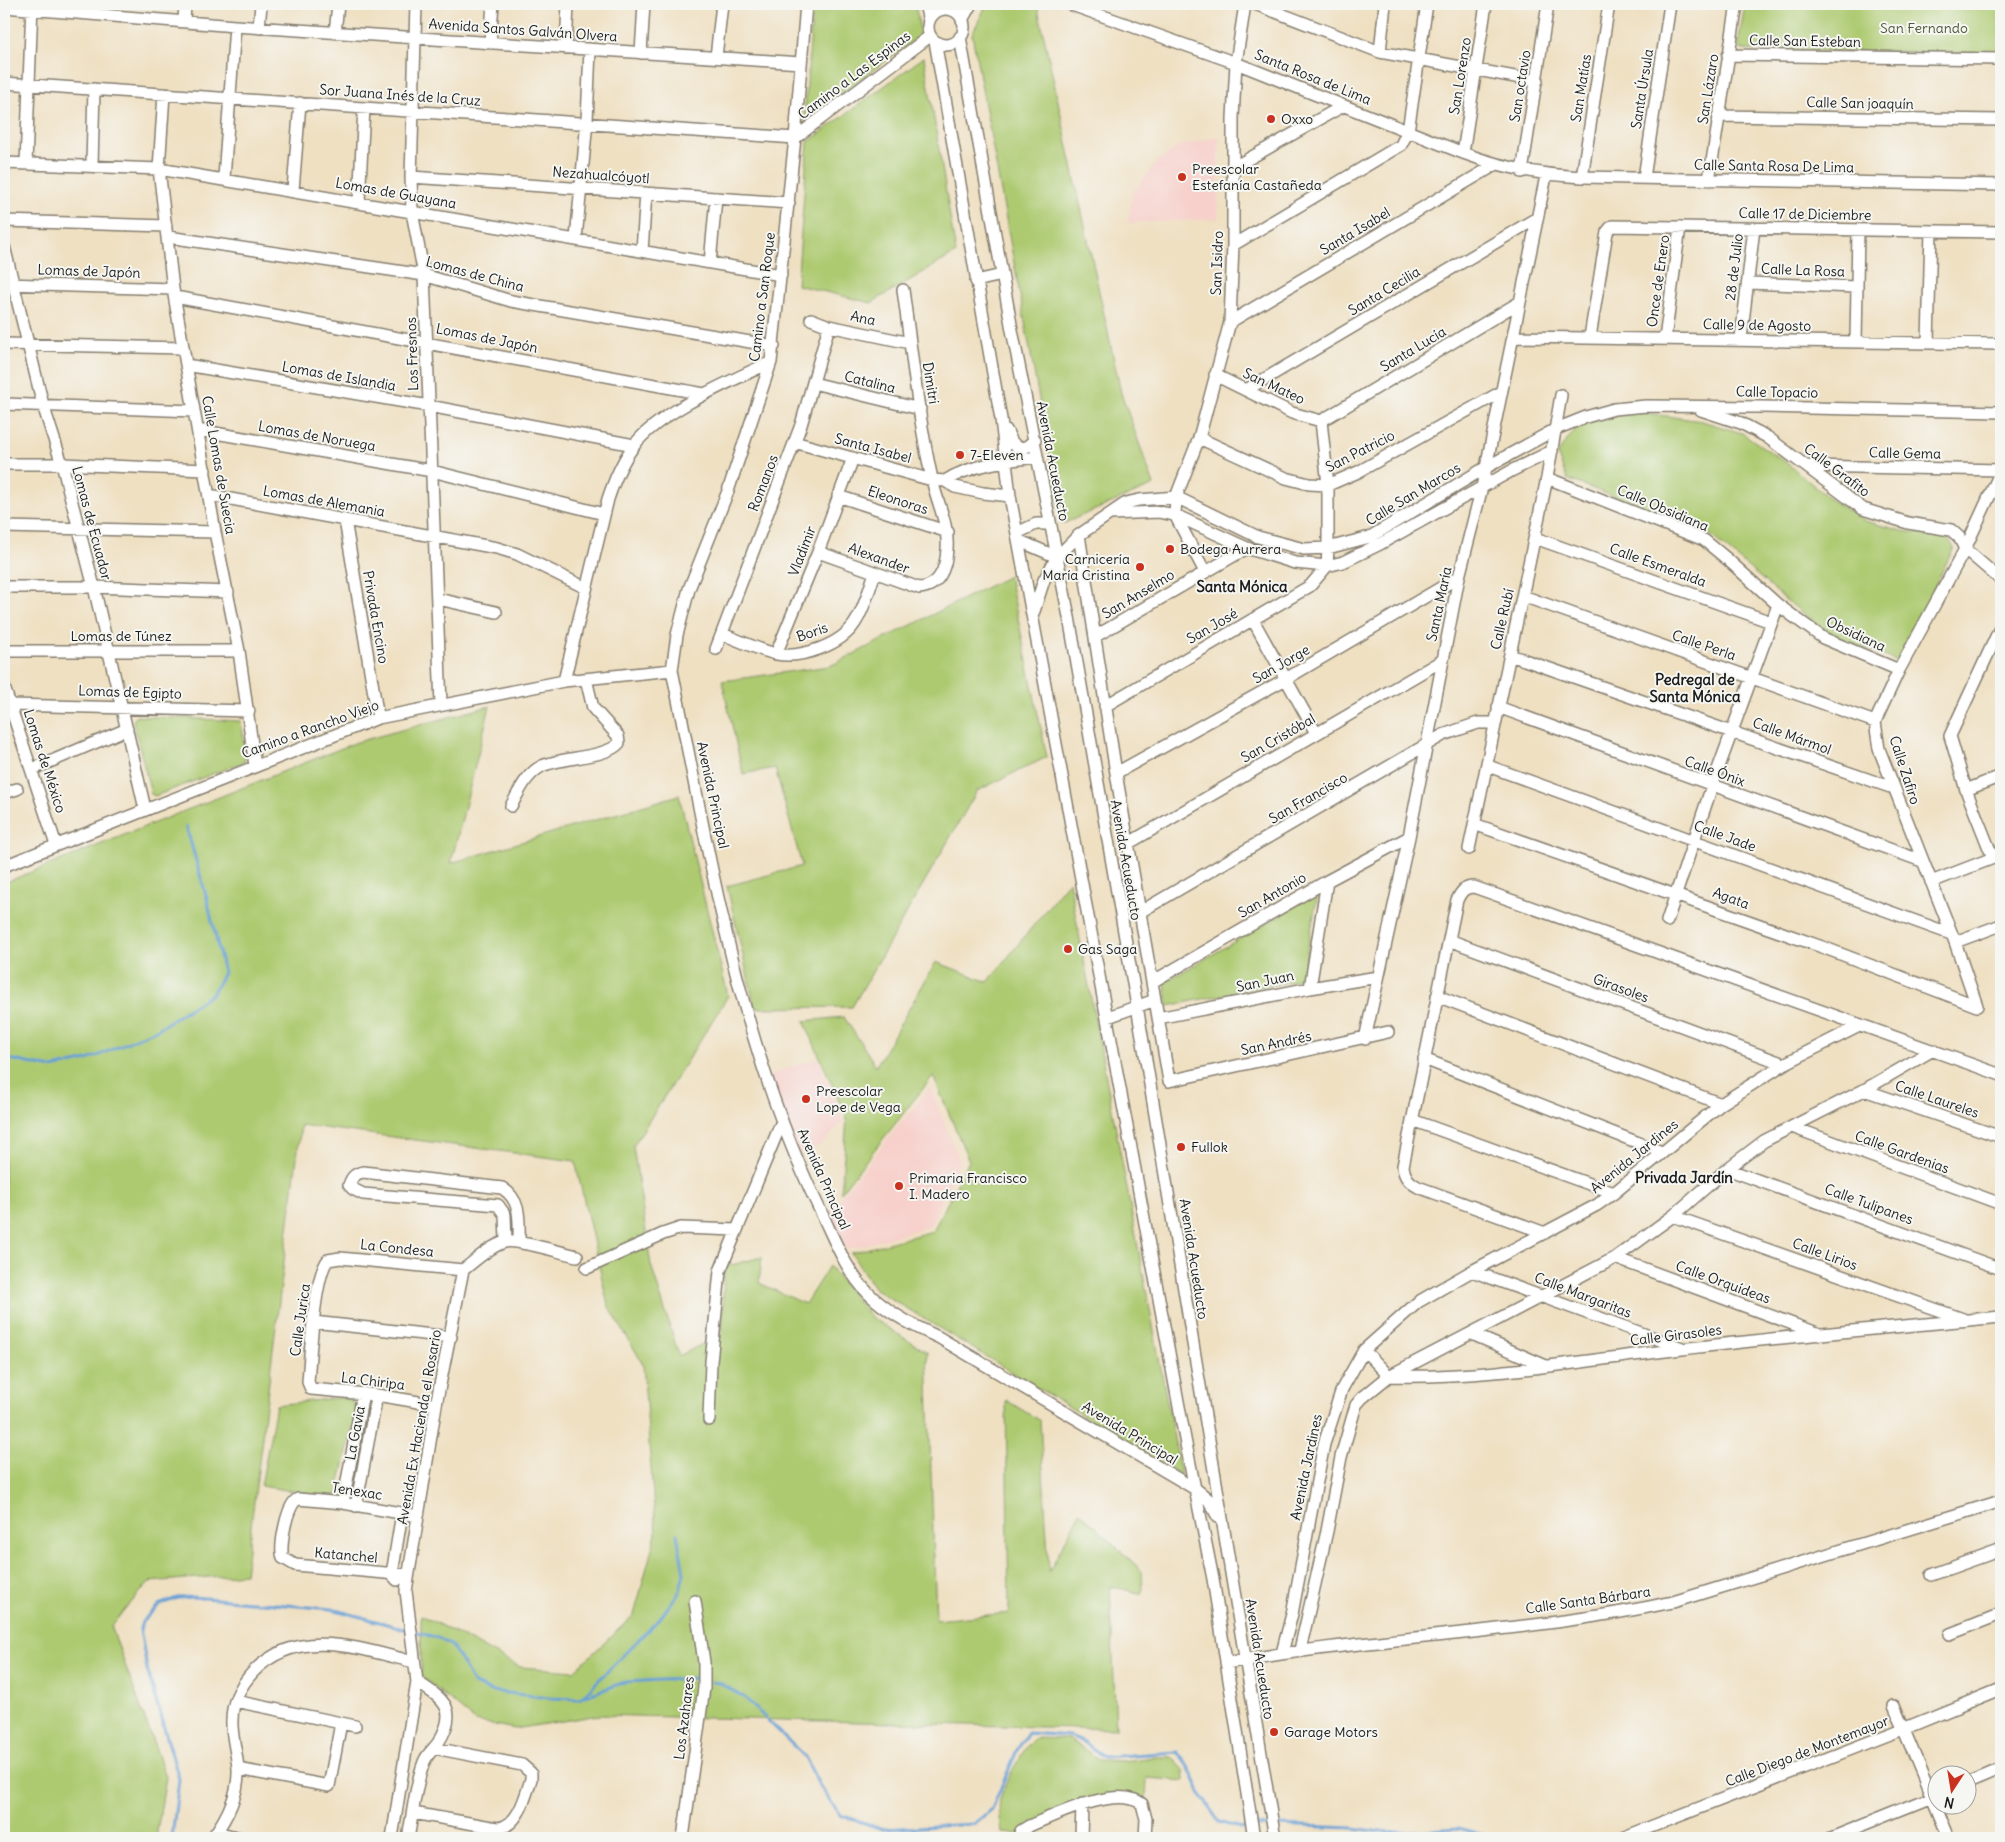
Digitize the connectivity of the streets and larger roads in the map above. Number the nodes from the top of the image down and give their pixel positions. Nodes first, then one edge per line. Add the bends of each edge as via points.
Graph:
1 (106, 4) edge
2 (185, 4) edge
3 (261, 4) edge
4 (338, 4) edge
5 (416, 4) edge
6 (493, 4) edge
7 (568, 4) edge
8 (644, 4) edge
9 (722, 4) edge
10 (806, 4) edge
11 (925, 4) edge
12 (972, 4) edge
13 (1069, 4) edge
14 (1245, 4) edge
15 (1255, 4) edge
16 (1385, 4) edge
17 (1427, 4) edge
18 (1486, 4) edge
19 (1548, 4) edge
20 (1609, 4) edge
21 (1670, 4) edge
22 (1737, 4) edge
23 (4, 7) edge
24 (32, 7) edge
25 (946, 7) edge
26 (105, 16) junction
27 (962, 20) junction
28 (184, 21) junction
29 (929, 21) junction
30 (235, 26) junction
31 (259, 28) junction
32 (335, 33) junction
33 (960, 37) junction
34 (414, 38) junction
35 (932, 38) junction
36 (490, 43) junction
37 (566, 48) junction
38 (590, 49) junction
39 (1380, 52) junction
40 (641, 53) junction
41 (1728, 55) junction
42 (716, 58) junction
43 (2001, 59) edge
44 (1418, 61) junction
45 (801, 63) junction
46 (1236, 63) junction
47 (1476, 71) junction
48 (1537, 81) junction
49 (4, 83) edge
50 (28, 84) junction
51 (94, 89) junction
52 (164, 94) junction
53 (230, 98) junction
54 (300, 103) junction
55 (1343, 106) junction
56 (364, 108) junction
57 (414, 111) junction
58 (1718, 116) junction
59 (2001, 120) edge
60 (586, 121) junction
61 (1408, 131) junction
62 (795, 138) junction
63 (1463, 153) junction
64 (4, 164) edge
65 (26, 164) junction
66 (92, 165) junction
67 (1495, 165) junction
68 (1234, 167) junction
69 (159, 169) junction
70 (1522, 172) junction
71 (411, 176) junction
72 (1546, 176) junction
73 (1582, 177) junction
74 (224, 178) junction
75 (1644, 178) junction
76 (1709, 180) junction
77 (2001, 185) edge
78 (581, 188) junction
79 (293, 190) junction
80 (646, 193) junction
81 (716, 198) junction
82 (359, 202) junction
83 (789, 203) junction
84 (412, 212) junction
85 (1537, 218) junction
86 (4, 221) edge
87 (1680, 227) junction
88 (1754, 228) junction
89 (1858, 230) junction
90 (167, 231) junction
91 (1931, 231) junction
92 (2001, 232) edge
93 (576, 240) junction
94 (1233, 245) junction
95 (4, 246) edge
96 (642, 251) junction
97 (710, 263) junction
98 (424, 275) junction
99 (781, 275) junction
100 (1002, 275) junction
101 (976, 281) junction
102 (1748, 283) junction
103 (8, 284) edge
104 (1857, 287) junction
105 (903, 290) dead end
106 (174, 293) junction
107 (1520, 302) junction
108 (811, 319) dead end
109 (1230, 322) junction
110 (829, 326) junction
111 (1512, 337) junction
112 (1590, 337) junction
113 (1665, 339) junction
114 (1741, 340) junction
115 (427, 342) junction
116 (1856, 342) junction
117 (910, 343) junction
118 (1928, 343) junction
119 (4, 344) edge
120 (27, 344) junction
121 (2001, 344) edge
122 (774, 346) junction
123 (183, 348) junction
124 (771, 362) junction
125 (186, 365) junction
126 (1216, 375) junction
127 (813, 383) junction
128 (1246, 390) junction
129 (1501, 392) junction
130 (704, 394) junction
131 (1561, 395) dead end
132 (4, 404) edge
133 (43, 405) junction
134 (430, 406) junction
135 (1689, 407) junction
136 (920, 410) junction
137 (194, 411) junction
138 (2001, 412) edge
139 (1001, 419) junction
140 (1321, 421) junction
141 (1556, 429) junction
142 (198, 430) junction
143 (1199, 438) junction
144 (1035, 440) junction
145 (794, 442) junction
146 (634, 445) junction
147 (1552, 451) junction
148 (1037, 457) junction
149 (853, 458) junction
150 (1006, 460) junction
151 (4, 464) edge
152 (62, 464) junction
153 (1807, 466) junction
154 (1485, 468) junction
155 (204, 470) junction
156 (432, 471) junction
157 (2001, 471) edge
158 (1547, 478) junction
159 (932, 480) junction
160 (945, 481) junction
161 (1328, 485) junction
162 (1482, 487) junction
163 (209, 495) junction
164 (838, 496) junction
165 (1010, 496) junction
166 (1176, 497) junction
167 (604, 514) junction
168 (1110, 514) junction
169 (1175, 515) junction
170 (345, 520) junction
171 (1050, 524) junction
172 (4, 527) edge
173 (77, 527) junction
174 (215, 532) junction
175 (948, 532) junction
176 (1079, 535) junction
177 (435, 536) junction
178 (1018, 537) junction
179 (1535, 538) junction
180 (1247, 548) junction
181 (1328, 548) junction
182 (1965, 549) junction
183 (818, 552) junction
184 (1057, 557) junction
185 (1327, 566) junction
186 (1205, 572) junction
187 (875, 573) junction
188 (1460, 577) junction
189 (2001, 580) edge
190 (4, 587) edge
191 (94, 587) junction
192 (586, 588) junction
193 (228, 592) junction
194 (1523, 596) junction
195 (438, 599) junction
196 (1778, 605) junction
197 (496, 612) dead end
198 (1033, 612) junction
199 (1253, 620) junction
200 (1771, 622) junction
201 (2001, 626) edge
202 (722, 634) junction
203 (1096, 636) junction
204 (716, 649) dead end
205 (4, 651) edge
206 (109, 651) junction
207 (239, 651) junction
208 (776, 654) junction
209 (1510, 655) junction
210 (1443, 660) junction
211 (672, 670) junction
212 (1899, 670) junction
213 (1750, 677) junction
214 (586, 679) junction
215 (1284, 680) junction
216 (564, 681) junction
217 (4, 687) edge
218 (10, 704) junction
219 (441, 704) junction
220 (1105, 706) junction
221 (122, 707) junction
222 (1498, 707) junction
223 (249, 711) junction
224 (378, 718) junction
225 (1875, 722) junction
226 (1494, 723) junction
227 (128, 729) junction
228 (1732, 730) junction
229 (1316, 733) junction
230 (1428, 745) junction
231 (255, 766) junction
232 (1488, 766) junction
233 (32, 769) junction
234 (1116, 773) junction
235 (2001, 776) edge
236 (1712, 786) junction
237 (17, 788) dead end
238 (1893, 788) junction
239 (1966, 790) junction
240 (4, 792) edge
241 (511, 806) dead end
242 (145, 809) junction
243 (1474, 824) junction
244 (1409, 837) junction
245 (1694, 841) junction
246 (1129, 843) junction
247 (56, 845) junction
248 (1469, 849) dead end
249 (1997, 857) edge
250 (1922, 861) junction
251 (4, 866) edge
252 (1328, 881) junction
253 (1931, 882) junction
254 (1675, 894) junction
255 (1140, 912) junction
256 (1667, 920) dead end
257 (2001, 925) edge
258 (1953, 938) junction
259 (1449, 940) junction
260 (1378, 977) junction
261 (1152, 982) junction
262 (1310, 988) junction
263 (1437, 996) junction
264 (1155, 1000) junction
265 (1136, 1006) junction
266 (1977, 1006) joint
267 (1108, 1017) junction
268 (1158, 1018) junction
269 (1861, 1025) junction
270 (1388, 1032) dead end
271 (1365, 1039) junction
272 (1933, 1050) junction
273 (1424, 1059) junction
274 (1784, 1064) junction
275 (2001, 1075) edge
276 (1864, 1090) junction
277 (1721, 1104) junction
278 (1412, 1120) junction
279 (782, 1121) junction
280 (1792, 1127) junction
281 (2001, 1137) edge
282 (1662, 1152) junction
283 (1727, 1169) junction
284 (1614, 1193) junction
285 (2001, 1204) edge
286 (518, 1209) junction
287 (505, 1215) junction
288 (1673, 1216) junction
289 (737, 1230) junction
290 (1544, 1233) junction
291 (506, 1241) junction
292 (519, 1242) junction
293 (577, 1256) dead end
294 (1615, 1258) junction
295 (328, 1260) joint
296 (587, 1268) dead end
297 (2001, 1269) edge
298 (463, 1270) junction
299 (1472, 1271) junction
300 (1544, 1296) junction
301 (2001, 1317) edge
302 (1967, 1320) junction
303 (313, 1322) junction
304 (1472, 1334) junction
305 (1821, 1335) junction
306 (451, 1337) junction
307 (1683, 1349) junction
308 (1364, 1350) junction
309 (1548, 1366) junction
310 (1389, 1376) junction
311 (309, 1386) joint
312 (362, 1393) junction
313 (377, 1395) junction
314 (436, 1405) junction
315 (709, 1420) dead end
316 (1196, 1490) junction
317 (2001, 1501) edge
318 (343, 1503) junction
319 (356, 1506) junction
320 (402, 1513) junction
321 (418, 1516) junction
322 (1223, 1526) junction
323 (2001, 1550) edge
324 (283, 1558) joint
325 (392, 1574) junction
326 (408, 1575) junction
327 (1931, 1575) dead end
328 (406, 1596) junction
329 (695, 1601) dead end
330 (2001, 1614) edge
331 (1950, 1634) dead end
332 (1300, 1650) junction
333 (1282, 1653) junction
334 (1246, 1660) junction
335 (414, 1662) junction
336 (1226, 1663) junction
337 (417, 1682) junction
338 (2001, 1689) edge
339 (235, 1701) junction
340 (1894, 1706) dead end
341 (341, 1723) junction
342 (355, 1726) dead end
343 (1903, 1729) junction
344 (434, 1748) junction
345 (238, 1769) junction
346 (2001, 1770) edge
347 (1978, 1779) edge
348 (1928, 1781) edge
349 (1928, 1799) edge
350 (1082, 1804) junction
351 (413, 1813) junction
352 (1941, 1814) edge
353 (214, 1835) edge
354 (1018, 1836) edge
355 (241, 1838) edge
356 (392, 1838) edge
357 (408, 1838) edge
358 (683, 1838) edge
359 (1081, 1838) edge
360 (1145, 1838) edge
361 (1254, 1838) edge
362 (1275, 1838) edge
363 (1622, 1838) edge
364 (1831, 1838) edge
365 (1949, 1838) edge

1 - 26 street
2 - 28 street
3 - 31 street
4 - 32 street
5 - 34 street, Los Fresnos
6 - 36 street
7 - 37 street
8 - 40 street
9 - 42 street
10 - 45 street, Camino a San Roque
11 - 29 street
12 - 27 street
13 - 46 street, Santa Rosa de Lima
14 - 46 street, San Isidro
15 - 39 street
16 - 39 street
17 - 44 street
18 - 47 street, San Lorenzo
19 - 48 street, San octavio
20 - 73 street, San Matías
21 - 75 street, Santa Úrsula
22 - 41 street, San Lázaro
23 - 24 street, Avenida Santos Galván Olvera
24 - 26 street, Avenida Santos Galván Olvera
24 - 50 street
25 - 27 street
25 - 29 street via 932,15
26 - 28 street, Avenida Santos Galván Olvera
27 - 33 street
28 - 30 street, Avenida Santos Galván Olvera
29 - 35 street
30 - 31 street, Avenida Santos Galván Olvera
30 - 53 street
31 - 32 street, Avenida Santos Galván Olvera
32 - 34 street, Avenida Santos Galván Olvera
33 - 35 street via 946,45
33 - 100 street, Avenida Acueducto
34 - 36 street, Avenida Santos Galván Olvera
34 - 57 street, Los Fresnos
35 - 62 street, Camino a Las Espinas
35 - 101 street
36 - 37 street, Avenida Santos Galván Olvera
37 - 38 street, Avenida Santos Galván Olvera
38 - 40 street, Avenida Santos Galván Olvera
38 - 60 street
39 - 44 street
40 - 42 street, Avenida Santos Galván Olvera
41 - 43 street, Calle San Esteban
41 - 58 street, San Lázaro
42 - 45 street, Avenida Santos Galván Olvera
44 - 47 street
44 - 61 street
45 - 62 street, Camino a San Roque
46 - 55 street, Santa Rosa de Lima
46 - 68 street, San Isidro
47 - 48 street
47 - 63 street, San Lorenzo
48 - 70 street, San octavio
49 - 50 street, Sor Juana Inés de la Cruz
50 - 51 street, Sor Juana Inés de la Cruz
50 - 65 street
51 - 52 street, Sor Juana Inés de la Cruz
51 - 66 street
52 - 53 street, Sor Juana Inés de la Cruz
52 - 69 street, Calle Lomas de Suecia
53 - 54 street, Sor Juana Inés de la Cruz
53 - 74 street
54 - 56 street, Sor Juana Inés de la Cruz
54 - 79 street
55 - 61 street, Santa Rosa de Lima
55 - 68 street
56 - 57 street, Sor Juana Inés de la Cruz
56 - 82 street
57 - 60 street, Sor Juana Inés de la Cruz
57 - 71 street, Los Fresnos
58 - 59 street, Calle San joaquín
58 - 76 street, San Lázaro
60 - 62 street, Sor Juana Inés de la Cruz
60 - 78 street
61 - 63 street, Santa Rosa de Lima
61 - 94 street via 1405,140 1396,148
62 - 83 street, Camino a San Roque
63 - 67 street, Santa Rosa de Lima
64 - 65 street, Lomas de Guayana
65 - 66 street, Lomas de Guayana
66 - 69 street, Lomas de Guayana
67 - 70 street, Santa Rosa de Lima
67 - 109 street, Santa Isabel
68 - 94 street, San Isidro
69 - 74 street, Lomas de Guayana
69 - 90 street, Calle Lomas de Suecia
70 - 72 street, Santa Rosa de Lima
71 - 78 street, Nezahualcóyotl
71 - 84 street, Los Fresnos
72 - 73 street, Calle Santa Rosa De Lima
72 - 85 street, Santa María
73 - 75 street, Calle Santa Rosa De Lima
74 - 79 street, Lomas de Guayana
75 - 76 street, Calle Santa Rosa De Lima
76 - 77 street, Calle Santa Rosa De Lima
78 - 80 street, Nezahualcóyotl
78 - 93 street
79 - 82 street, Lomas de Guayana
80 - 81 street, Nezahualcóyotl
80 - 96 street
81 - 83 street, Nezahualcóyotl
81 - 97 street
82 - 84 street, Lomas de Guayana
83 - 99 street, Camino a San Roque
84 - 93 street, Lomas de Guayana
84 - 98 street, Los Fresnos
85 - 107 street, Santa María
85 - 128 street, Santa Cecilia
86 - 90 street, Lomas de China
87 - 88 street, Calle 17 de Diciembre
87 - 112 street, Calle 17 de Diciembre via 1617,225 1609,228
87 - 113 street, Once de Enero
88 - 89 street, Calle 17 de Diciembre
88 - 102 street, 28 de Julio
89 - 91 street, Calle 17 de Diciembre
89 - 104 street
90 - 98 street, Lomas de China
90 - 106 street, Calle Lomas de Suecia
91 - 92 street, Calle 17 de Diciembre
91 - 118 street
93 - 96 street, Lomas de Guayana
94 - 109 street, San Isidro
95 - 103 street, Lomas de Ecuador
96 - 97 street, Lomas de Guayana
97 - 99 street, Lomas de Guayana
98 - 115 street, Los Fresnos
98 - 122 street, Lomas de China via 511,300
99 - 122 street, Camino a San Roque
100 - 101 street
100 - 144 street, Avenida Acueducto
101 - 139 street
102 - 104 street, Calle La Rosa
102 - 114 street, 28 de Julio
103 - 106 street, Lomas de Japón
103 - 120 street, Lomas de Ecuador
104 - 116 street
105 - 117 street, Dimitri
106 - 115 street, Lomas de Japón
106 - 123 street, Calle Lomas de Suecia
107 - 111 street, Santa María
107 - 140 street, Santa Lucía
108 - 110 street, Ana
109 - 126 street, San Isidro
110 - 117 street, Ana
110 - 127 street, Romanos
111 - 112 street, Calle 9 de Agosto
111 - 129 street, Santa María
112 - 113 street, Calle 9 de Agosto
113 - 114 street, Calle 9 de Agosto
114 - 116 street, Calle 9 de Agosto
115 - 130 street, Lomas de Japón
115 - 134 street, Los Fresnos
116 - 118 street, Calle 9 de Agosto
117 - 136 street, Dimitri
118 - 121 street, Calle 9 de Agosto
119 - 120 street
120 - 123 street
120 - 133 street, Lomas de Ecuador
122 - 124 street, Camino a San Roque
123 - 125 street, Calle Lomas de Suecia
124 - 130 street
124 - 211 street, Camino a San Roque via 728,491 689,590
125 - 134 street, Lomas de Islandia
125 - 137 street, Calle Lomas de Suecia
126 - 128 street, San Mateo
126 - 143 street, San Isidro
127 - 136 street, Catalina
127 - 145 street, Romanos
128 - 140 street, San Mateo via 1300,416
129 - 154 street, Santa María
129 - 161 street, San Patricio via 1358,472
130 - 146 street via 658,424
131 - 141 street, Calle Rubí
132 - 133 street
133 - 137 street
133 - 152 street, Lomas de Ecuador
134 - 146 street, Lomas de Islandia
134 - 156 street, Los Fresnos
135 - 138 street, Calle Topacio
135 - 141 street, Calle Topacio via 1614,409
135 - 153 street, Calle Grafito via 1741,423
136 - 159 street, Dimitri
137 - 142 street, Calle Lomas de Suecia
139 - 144 street via 1014,446 1021,449
139 - 150 street
140 - 161 street
141 - 147 street, Calle Rubí
141 - 154 street, Calle San Marcos
142 - 155 street, Calle Lomas de Suecia
142 - 156 street, Lomas de Noruega
143 - 161 street, San Patricio via 1286,478
143 - 166 street, San Isidro
144 - 148 street, Avenida Acueducto
145 - 149 street, Santa Isabel
145 - 202 street, Romanos
146 - 167 street via 615,478
147 - 158 street, Calle Rubí
147 - 162 street
148 - 150 street
148 - 171 street, Avenida Acueducto
149 - 159 street, Santa Isabel
149 - 164 street, Vladimir
150 - 160 street
150 - 165 street
151 - 152 street
152 - 155 street
152 - 173 street, Lomas de Ecuador
153 - 157 street, Calle Gema
153 - 182 street, Calle Grafito via 1863,509 1888,518 1951,530
154 - 162 street, Santa María
154 - 181 street, Calle San Marcos via 1370,538
155 - 163 street, Calle Lomas de Suecia
156 - 167 street, Lomas de Noruega
156 - 177 street, Los Fresnos
157 - 182 street, Calle Zafiro
158 - 179 street, Calle Rubí
158 - 196 street, Calle Obsidiana via 1704,540
159 - 160 street, Santa Isabel
159 - 175 street, Dimitri
160 - 165 street via 956,487
161 - 181 street
162 - 185 street, Calle San Marcos via 1360,555
162 - 188 street, Santa María
163 - 170 street, Lomas de Alemania
163 - 174 street, Calle Lomas de Suecia
164 - 175 street, Eleonoras
164 - 183 street, Vladimir
165 - 178 street
166 - 168 street via 1126,503
166 - 169 street, San Isidro
166 - 181 street, Calle San Marcos via 1258,537 1304,549
167 - 192 street
168 - 169 street, Calle San Marcos via 1159,512
168 - 176 street
169 - 180 street, Calle San Marcos
169 - 186 street
170 - 177 street, Lomas de Alemania
170 - 224 street, Privada Encino
171 - 178 street via 1036,524
171 - 184 street, Avenida Acueducto
172 - 173 street
173 - 174 street
173 - 191 street, Lomas de Ecuador
174 - 193 street, Calle Lomas de Suecia
175 - 187 street, Alexander via 945,562 936,582 930,587 914,586
176 - 184 street
176 - 203 street
177 - 192 street, Lomas de Alemania via 517,554
177 - 195 street, Los Fresnos
178 - 184 street
178 - 198 street
179 - 194 street, Calle Rubí
179 - 200 street, Calle Esmeralda
180 - 185 street, Calle San Marcos via 1295,563
180 - 186 street, San Anselmo
181 - 185 street
182 - 189 street, Calle Grafito
182 - 212 street, Calle Zafiro
183 - 187 street, Alexander
183 - 208 street, Vladimir
184 - 198 street via 1044,580
184 - 265 street, Avenida Acueducto
185 - 199 street, San José via 1310,586
186 - 203 street, San Anselmo
187 - 208 street, Boris via 855,624 843,636 800,653
188 - 210 street, Santa María
188 - 215 street, San Jorge
190 - 191 street
191 - 193 street
191 - 206 street, Lomas de Ecuador
192 - 216 street
193 - 207 street, Calle Lomas de Suecia
194 - 209 street, Calle Rubí
194 - 213 street, Calle Perla
195 - 197 street
195 - 219 street, Los Fresnos
196 - 200 street
196 - 212 street, Obsidiana via 1838,646
198 - 267 street
199 - 215 street
199 - 220 street, San José
200 - 213 street
201 - 239 street via 1950,736
202 - 204 street, Romanos
202 - 208 street, Boris
203 - 220 street
205 - 206 street, Lomas de Túnez
206 - 207 street, Lomas de Túnez
206 - 221 street, Lomas de Ecuador
207 - 223 street, Calle Lomas de Suecia
209 - 222 street, Calle Rubí
209 - 228 street, Calle Mármol
210 - 229 street, San Cristóbal
210 - 230 street, Santa María
211 - 214 street, Camino a Rancho Viejo
211 - 279 street, Avenida Principal via 740,993
212 - 225 street, Calle Zafiro
213 - 225 street, Calle Perla
213 - 228 street
214 - 216 street, Camino a Rancho Viejo
214 - 241 street via 593,708 618,736 619,743 612,748 541,766 524,784
215 - 229 street
215 - 234 street, San Jorge
216 - 219 street, Camino a Rancho Viejo
217 - 218 street, Lomas de México
218 - 221 street, Lomas de Egipto
218 - 233 street, Lomas de México
219 - 224 street, Camino a Rancho Viejo
220 - 234 street
221 - 223 street, Lomas de Egipto
221 - 227 street, Lomas de Ecuador
222 - 226 street, Calle Rubí
222 - 236 street, Calle Ónix
223 - 231 street, Calle Lomas de Suecia
224 - 231 street, Camino a Rancho Viejo
225 - 238 street, Calle Zafiro via 1879,748
226 - 230 street, San Francisco via 1460,727
226 - 232 street, Calle Rubí
227 - 233 street
227 - 242 street, Lomas de Ecuador
228 - 236 street
228 - 238 street, Calle Mármol
229 - 246 street, San Cristóbal
230 - 244 street, Santa María
230 - 255 street, San Francisco
231 - 242 street, Camino a Rancho Viejo
232 - 243 street, Calle Rubí
232 - 245 street, Calle Jade
233 - 247 street, Lomas de México
234 - 246 street
235 - 239 street
236 - 245 street
236 - 250 street, Calle Ónix
237 - 240 street
238 - 250 street, Calle Zafiro
239 - 249 street
242 - 247 street, Camino a Rancho Viejo
243 - 248 street, Calle Rubí
243 - 254 street, Agata
244 - 252 street, San Antonio
244 - 260 street, Santa María
245 - 254 street
245 - 258 street, Calle Jade
246 - 255 street
247 - 251 street, Camino a Rancho Viejo
249 - 253 street
250 - 253 street, Calle Zafiro
252 - 261 street, San Antonio
252 - 262 street
253 - 258 street, Calle Zafiro
254 - 256 street
254 - 266 street, Agata
255 - 261 street
257 - 258 street
258 - 266 street, Calle Zafiro
259 - 263 street
259 - 269 street via 1457,900 1464,889 1474,887
259 - 274 street, Girasoles
260 - 262 street, San Juan
260 - 271 street, Santa María
261 - 264 street
262 - 268 street, San Juan
263 - 273 street
263 - 277 street
264 - 265 street
264 - 268 street
265 - 267 street
265 - 322 street, Avenida Acueducto
267 - 316 street
268 - 271 street, San Andrés via 1169,1081
269 - 272 street
269 - 274 street, Avenida Jardines
270 - 271 street, San Andrés
272 - 275 street
272 - 276 street
273 - 278 street
273 - 282 street
274 - 277 street, Avenida Jardines
276 - 280 street
276 - 281 street, Calle Laureles
277 - 282 street, Avenida Jardines
278 - 284 street
278 - 290 street via 1402,1166 1406,1179
279 - 289 street
279 - 316 street, Avenida Principal via 797,1161 839,1248 868,1292 922,1330
280 - 283 street via 1764,1142
280 - 285 street, Calle Gardenias
282 - 284 street, Avenida Jardines
283 - 288 street
283 - 297 street, Calle Tulipanes
284 - 290 street, Avenida Jardines
286 - 287 street
286 - 287 street via 514,1198 496,1186 363,1172 355,1174 349,1185 363,1194 490,1203 498,1206
286 - 292 street
287 - 291 street
288 - 294 street
288 - 302 street, Calle Lirios
289 - 296 street via 681,1228
289 - 315 street via 720,1271
290 - 299 street, Avenida Jardines
291 - 292 street
291 - 298 street
292 - 293 street
294 - 300 street
294 - 305 street, Calle Orquídeas
295 - 298 street, La Condesa via 350,1258
295 - 303 street, Calle Jurica via 322,1270
298 - 306 street, Avenida Ex Hacienda el Rosario
299 - 300 street, Calle Margaritas
299 - 308 street, Avenida Jardines via 1418,1302
300 - 304 street
300 - 307 street, Calle Margaritas
301 - 302 street, Calle Girasoles
302 - 305 street, Calle Girasoles
303 - 306 street
303 - 311 street, Calle Jurica
304 - 309 street
304 - 310 street
305 - 307 street, Calle Girasoles
306 - 314 street, Avenida Ex Hacienda el Rosario
307 - 309 street, Calle Girasoles
308 - 310 street
308 - 333 street, Avenida Jardines via 1342,1389 1324,1444
309 - 310 street, Calle Girasoles via 1427,1377
310 - 332 street via 1356,1405 1341,1457
311 - 312 street, La Chiripa via 314,1391
312 - 313 street, La Chiripa
312 - 318 street, La Gavia
313 - 314 street, La Chiripa
313 - 319 street, La Gavia
314 - 321 street, Avenida Ex Hacienda el Rosario
316 - 322 street, Avenida Principal via 1208,1499
316 - 336 street
317 - 332 street, Calle Santa Bárbara via 1673,1602 1617,1614
318 - 319 street, Tenexac
318 - 324 street, Tenexac via 302,1498 292,1502 281,1548
319 - 320 street, Tenexac
320 - 321 street, Tenexac
320 - 325 street, Avenida Ex Hacienda el Rosario
321 - 326 street, Avenida Ex Hacienda el Rosario
322 - 334 street, Avenida Acueducto
323 - 327 street
324 - 325 street, Katanchel via 295,1565
325 - 326 street, Katanchel
325 - 328 street
326 - 328 street, Avenida Ex Hacienda el Rosario
328 - 335 street, Avenida Ex Hacienda el Rosario
329 - 358 street, Los Azahares via 704,1662 704,1688
330 - 331 street
332 - 333 street, Calle Santa Bárbara
333 - 334 street, Calle Santa Bárbara
334 - 336 street, Calle Santa Bárbara
334 - 362 street, Avenida Acueducto
335 - 337 street, Avenida Ex Hacienda el Rosario
335 - 339 street via 344,1646 289,1648 258,1666 247,1678
336 - 361 street
337 - 344 street via 441,1698 448,1708 448,1722
337 - 356 street, Avenida Ex Hacienda el Rosario
338 - 343 street, Calle Diego de Montemayor
339 - 341 street
339 - 345 street via 232,1723
340 - 343 street
341 - 342 street
341 - 345 street via 334,1787
343 - 348 street
343 - 363 street, Calle Diego de Montemayor
344 - 351 street via 424,1763
344 - 351 street via 522,1765 528,1768 531,1779 513,1821 507,1827
345 - 353 street via 234,1799
346 - 347 street
349 - 364 street
350 - 354 street via 1029,1826
350 - 359 street
350 - 360 street via 1111,1799 1133,1800 1142,1804 1146,1819
351 - 357 street
352 - 365 street
353 - 355 street

